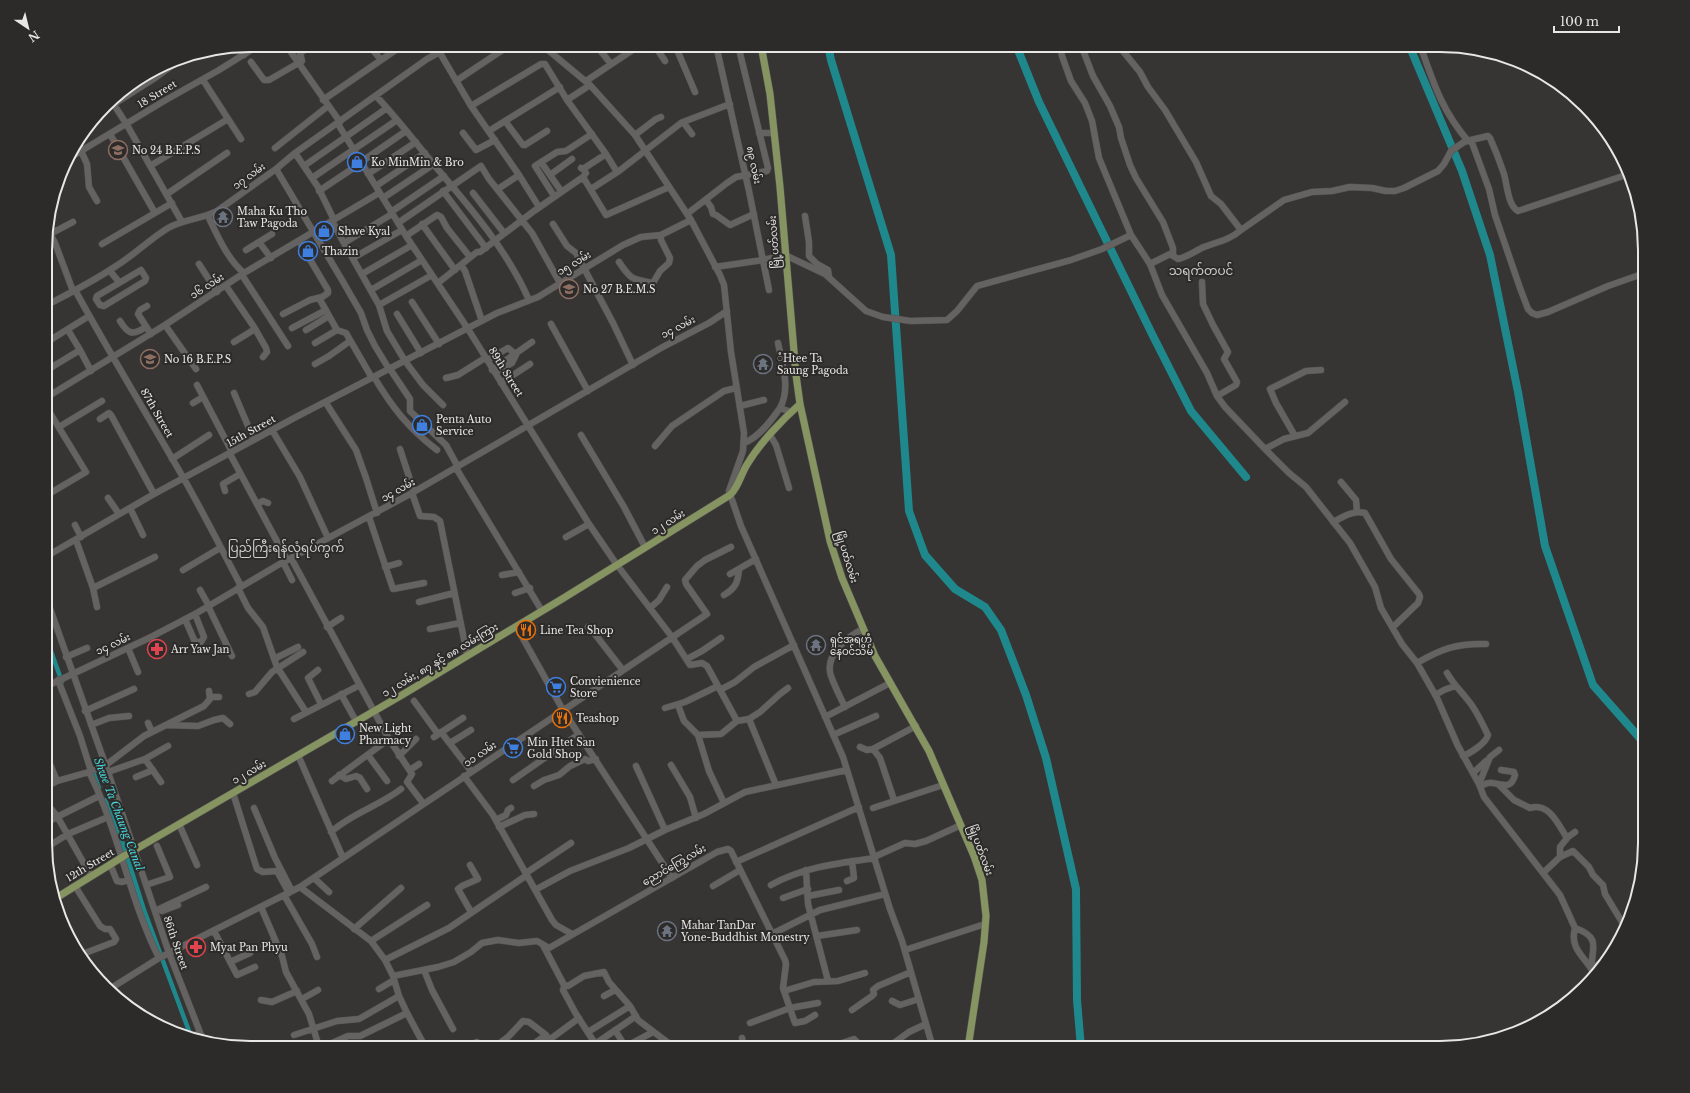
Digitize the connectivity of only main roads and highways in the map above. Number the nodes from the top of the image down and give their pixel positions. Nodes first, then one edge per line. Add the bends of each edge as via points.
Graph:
1 (762, 52) edge
2 (800, 404) junction
3 (516, 626) joint
4 (373, 711) joint
5 (127, 854) joint
6 (59, 896) edge
7 (969, 1041) edge

1 - 2 main road, မြို့ပတ်လမ်း via 780,187
2 - 3 main road, ၁၂ လမ်း via 770,435 748,463 730,495
2 - 7 main road, မြို့ပတ်လမ်း via 830,541 842,578 875,656 928,751 982,880 985,906 983,950
3 - 4 main road, ၁၂ လမ်း, ၈၇ နှင့် ၈၈ လမ်းကြား
4 - 5 main road, ၁၂ လမ်း
5 - 6 main road, 12th Street

